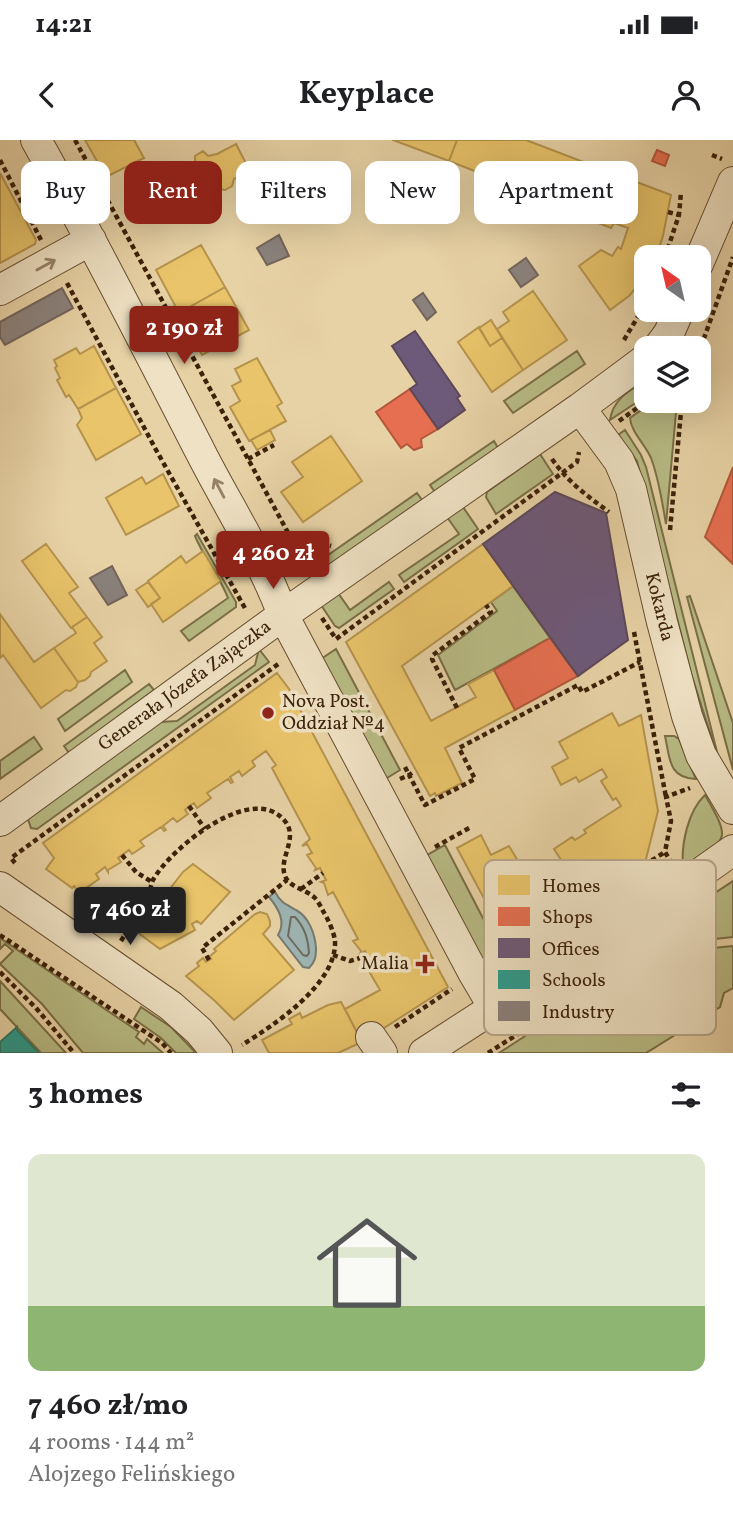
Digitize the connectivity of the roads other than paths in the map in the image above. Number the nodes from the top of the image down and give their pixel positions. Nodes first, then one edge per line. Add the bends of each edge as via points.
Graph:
1 (36, 140) edge
2 (727, 170) edge
3 (91, 240) junction
4 (704, 245) edge
5 (0, 290) edge
6 (634, 368) edge
7 (580, 408) junction
8 (283, 615) junction
9 (733, 809) edge
10 (0, 821) edge
11 (733, 850) edge
12 (716, 862) edge
13 (6, 872) edge
14 (484, 991) edge
15 (484, 1014) edge
16 (232, 1046) edge
17 (424, 1053) edge

1 - 3 street
2 - 4 street
5 -> 3 street
8 -> 3 street via 273,587
6 - 7 street, Generała Józefa Zajączka
7 - 8 street, Generała Józefa Zajączka
7 - 9 street, Kokarda via 619,461 631,489 687,716 701,755
8 - 10 street, Generała Józefa Zajączka
8 - 14 street
11 - 12 street
13 - 16 street via 199,1031
15 - 17 street

